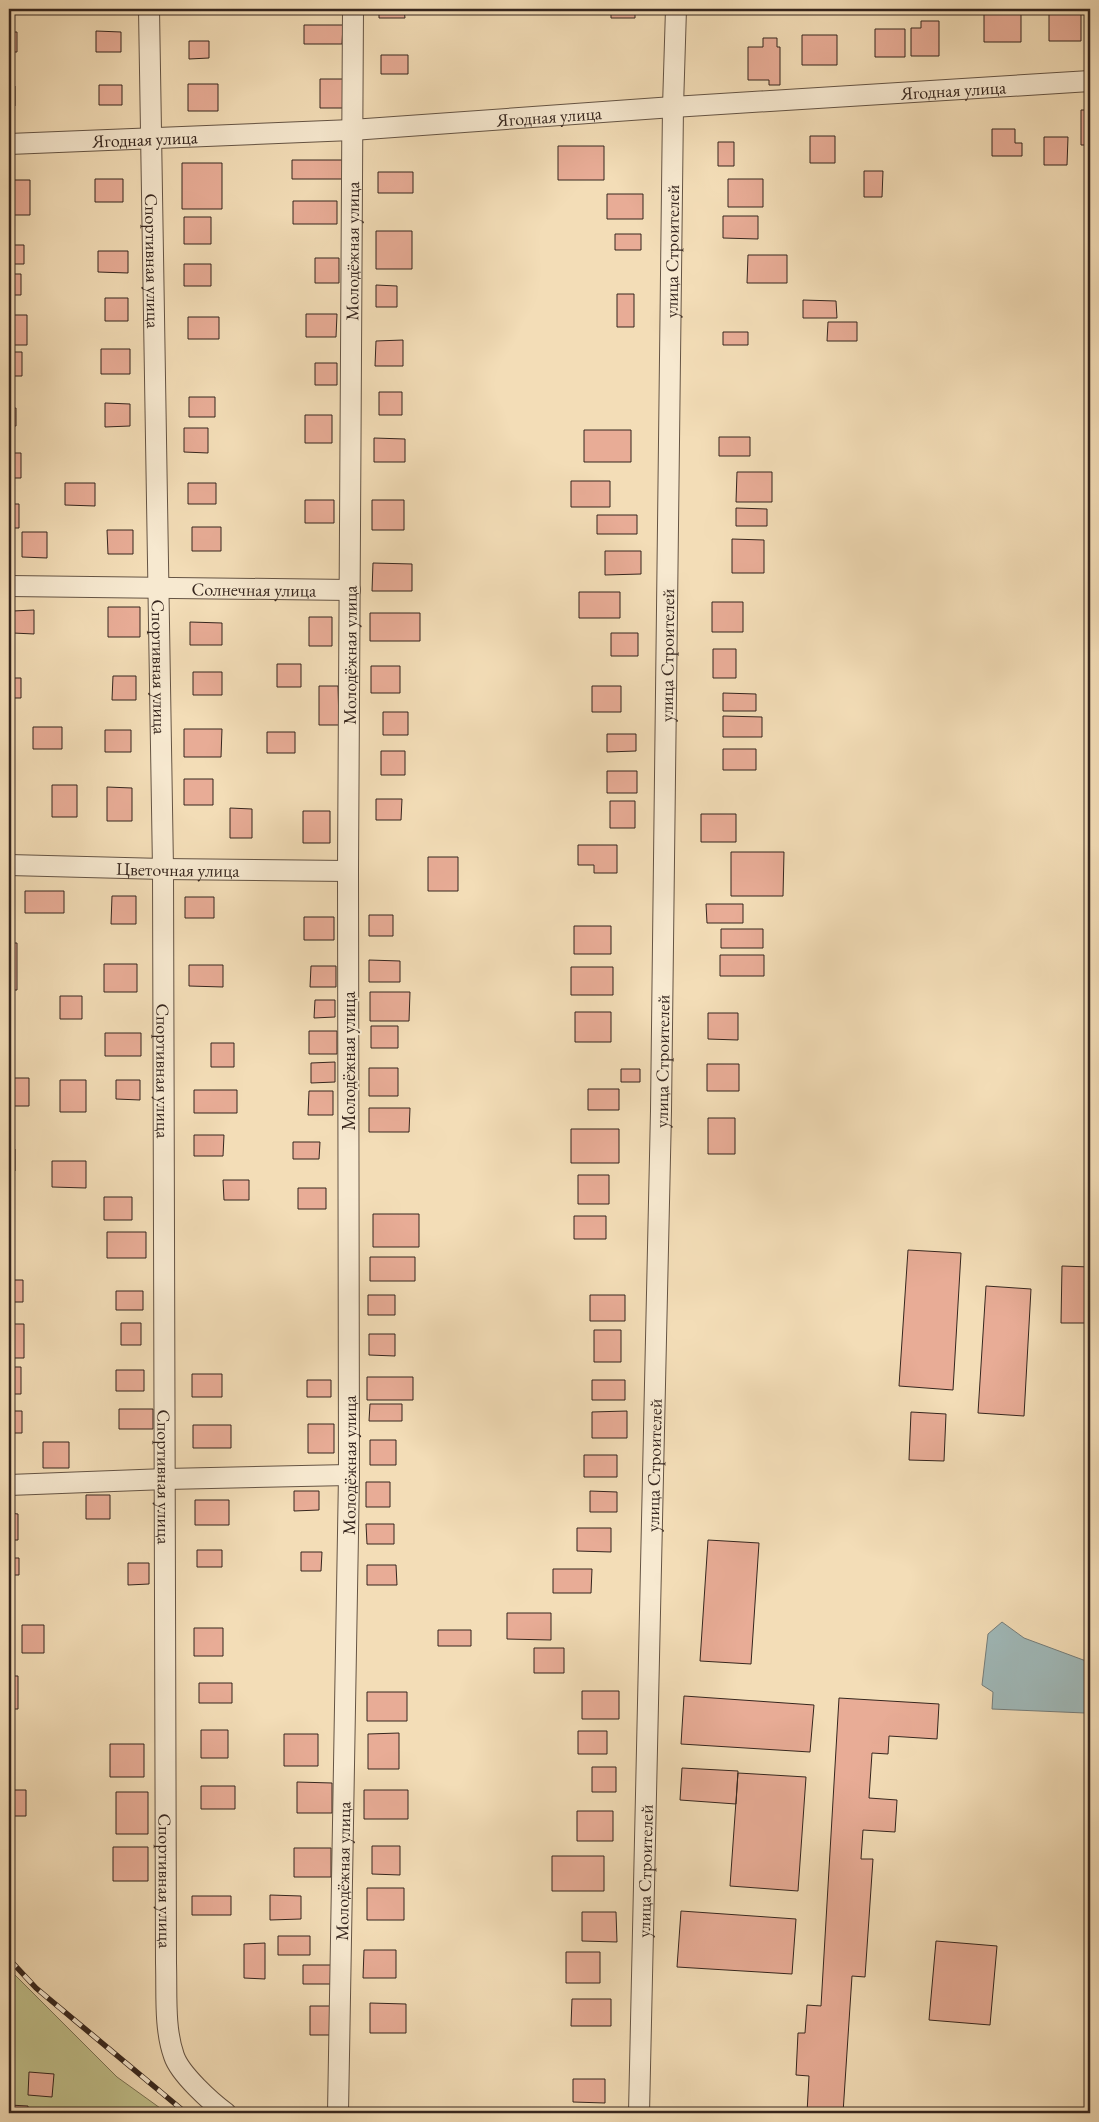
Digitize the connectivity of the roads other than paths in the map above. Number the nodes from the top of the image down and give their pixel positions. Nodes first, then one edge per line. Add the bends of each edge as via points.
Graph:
1 (149, 9) edge
2 (353, 9) edge
3 (676, 9) edge
4 (1090, 81) edge
5 (672, 107) junction
6 (352, 130) junction
7 (150, 137) junction
8 (9, 144) edge
9 (9, 586) edge
10 (160, 587) junction
11 (350, 590) junction
12 (9, 864) edge
13 (163, 869) junction
14 (348, 871) junction
15 (349, 1476) junction
16 (166, 1478) junction
17 (9, 1485) edge
18 (226, 2113) edge
19 (338, 2113) edge
20 (639, 2113) edge

1 - 7 street, Спортивная улица
2 - 6 street, Молодёжная улица
3 - 5 street, улица Строителей
4 - 5 street, Ягодная улица
5 - 6 street, Ягодная улица
5 - 20 street, улица Строителей via 660,1111
6 - 7 street, Ягодная улица
6 - 11 street, Молодёжная улица
7 - 8 street, Ягодная улица
7 - 10 street, Спортивная улица
9 - 10 street, Солнечная улица
10 - 11 street, Солнечная улица
10 - 13 street, Спортивная улица
11 - 14 street, Молодёжная улица
12 - 13 street, Цветочная улица
13 - 14 street, Цветочная улица
13 - 16 street, Спортивная улица
14 - 15 street, Молодёжная улица
15 - 16 street
15 - 19 street, Молодёжная улица
16 - 17 street
16 - 18 street, Спортивная улица via 166,1963 170,2038 174,2058 194,2083

